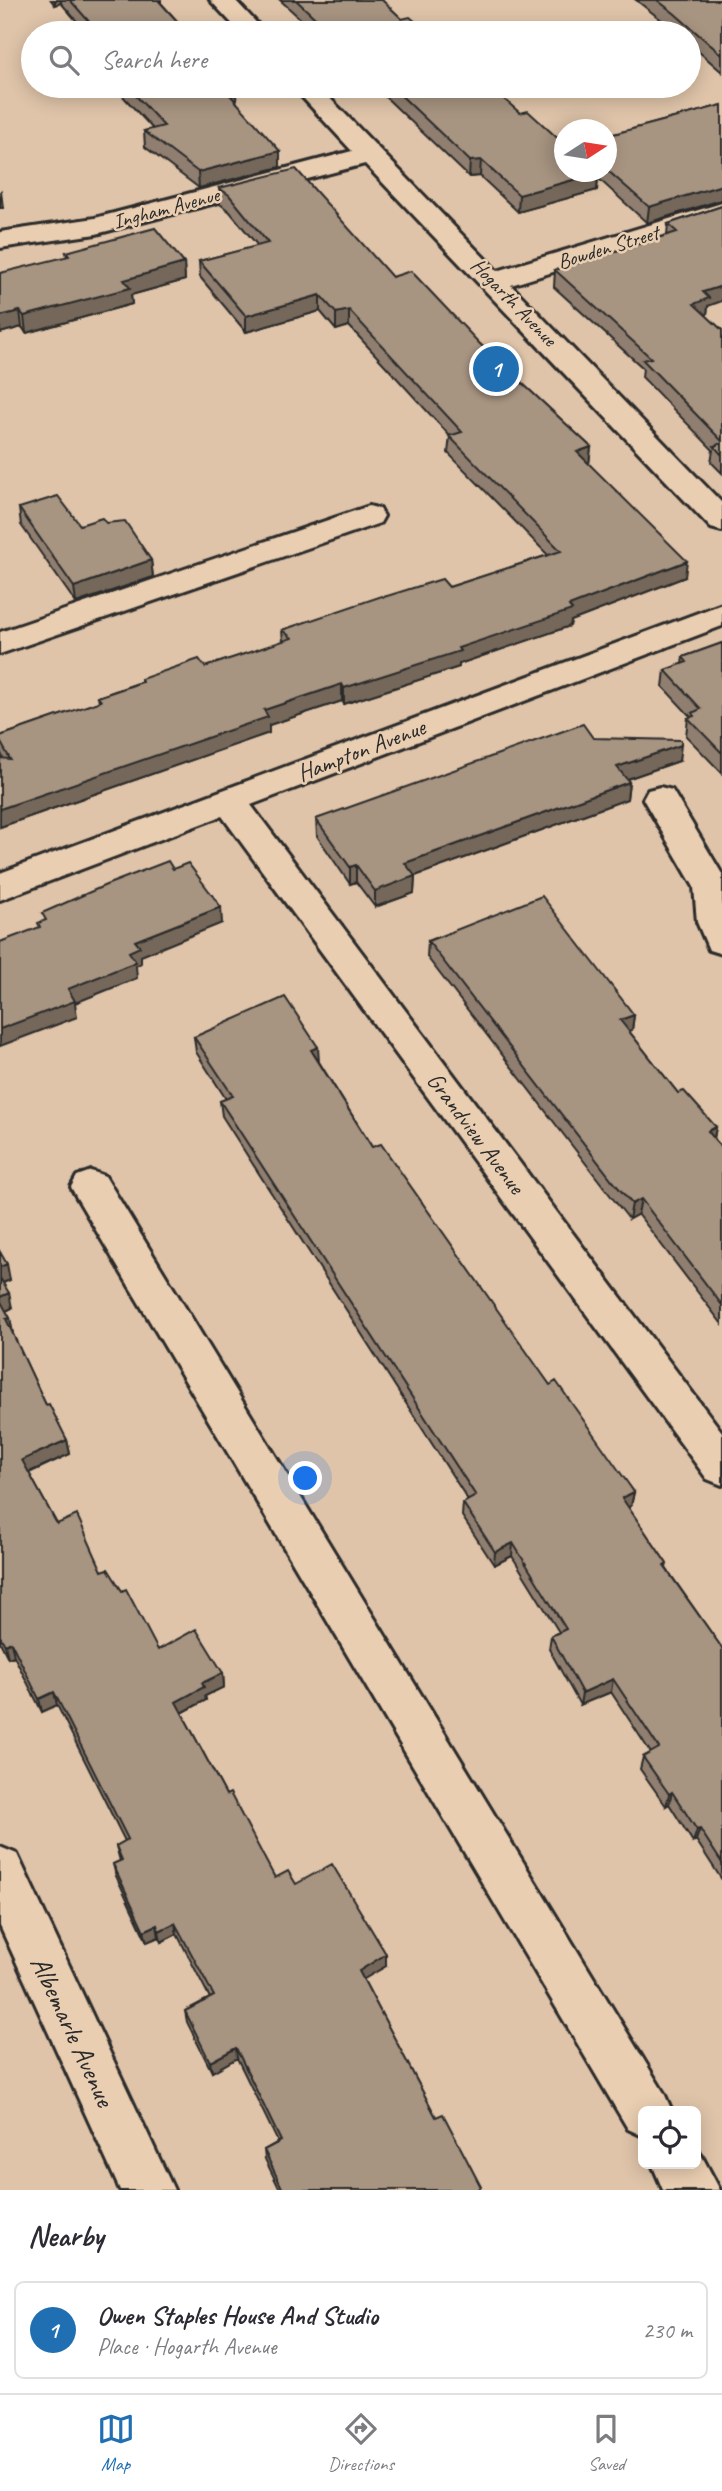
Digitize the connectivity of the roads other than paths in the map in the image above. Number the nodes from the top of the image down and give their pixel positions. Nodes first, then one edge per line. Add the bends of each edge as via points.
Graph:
1 (222, 0) edge
2 (242, 21) edge
3 (315, 98) edge
4 (369, 155) junction
5 (711, 223) edge
6 (0, 240) edge
7 (494, 281) junction
8 (369, 516) dead end
9 (722, 521) edge
10 (722, 614) edge
11 (0, 643) edge
12 (660, 799) dead end
13 (229, 800) junction
14 (0, 887) edge
15 (722, 941) edge
16 (91, 1187) dead end
17 (722, 1466) edge
18 (0, 1871) edge
19 (643, 2106) edge
20 (681, 2169) edge
21 (147, 2190) edge
22 (694, 2190) edge

1 - 2 street
3 - 4 street, Hogarth Avenue
4 - 6 street, Ingham Avenue via 96,226
4 - 7 street, Hogarth Avenue
5 - 7 street, Bowden Street
7 - 9 street, Hogarth Avenue
8 - 11 street
10 - 13 street, Hampton Avenue
12 - 15 street via 712,887
13 - 14 street, Hampton Avenue
13 - 17 street, Grandview Avenue
16 - 19 street
18 - 21 street, Albemarle Avenue
20 - 22 street

